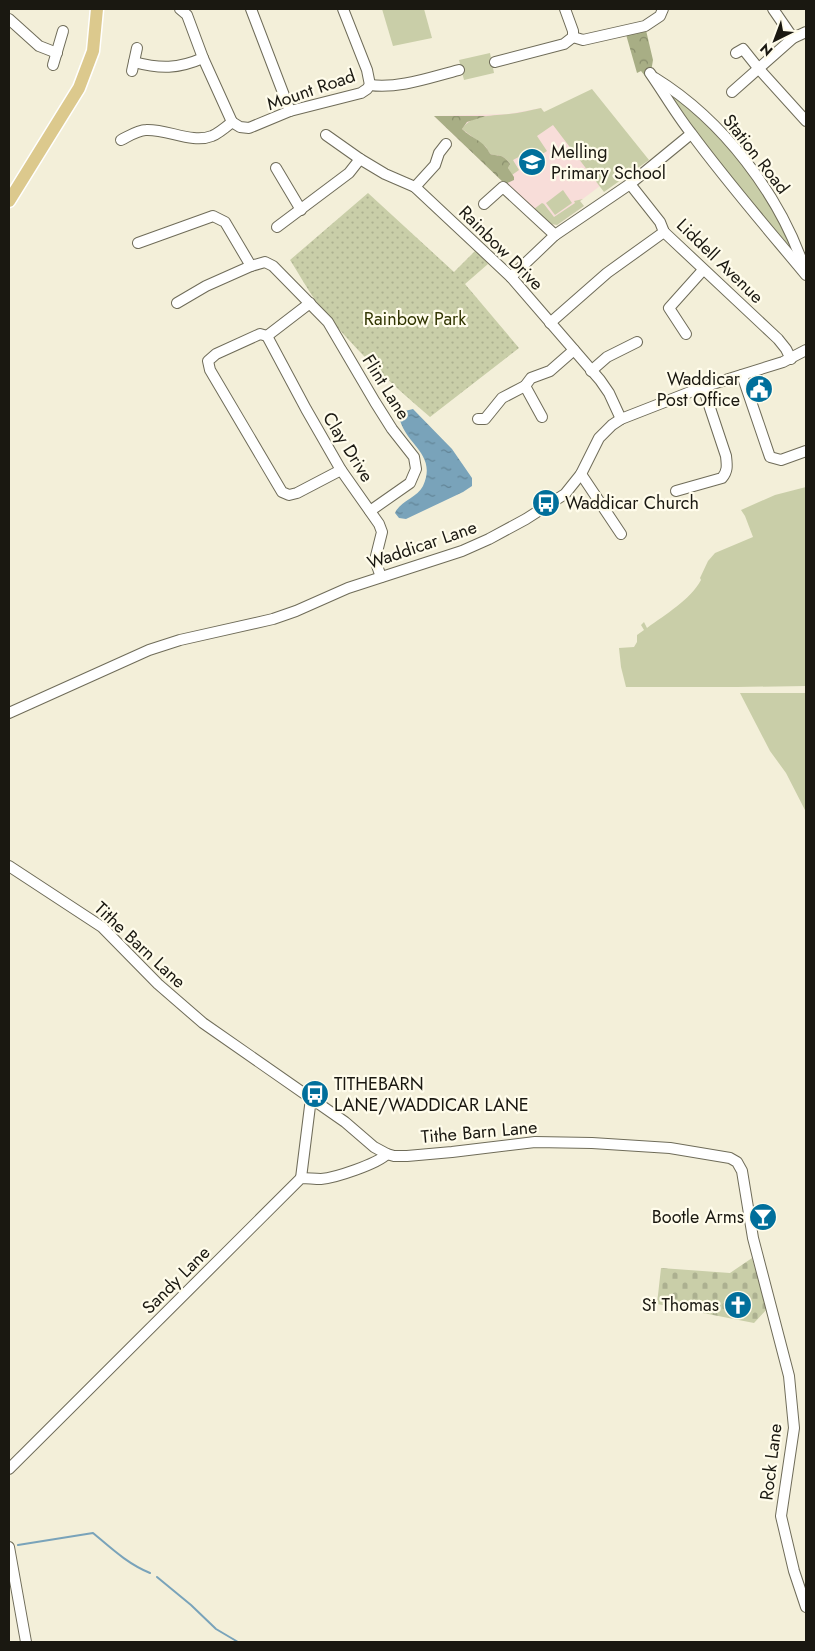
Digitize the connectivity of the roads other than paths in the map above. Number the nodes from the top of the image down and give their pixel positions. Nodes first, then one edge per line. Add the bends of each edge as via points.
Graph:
1 (97, 9) edge
2 (180, 9) edge
3 (251, 9) edge
4 (342, 9) edge
5 (565, 9) edge
6 (664, 9) edge
7 (773, 9) edge
8 (9, 19) edge
9 (63, 31) dead end
10 (806, 32) edge
11 (573, 37) junction
12 (793, 38) junction
13 (137, 48) dead end
14 (57, 53) junction
15 (736, 53) dead end
16 (203, 58) junction
17 (495, 62) dead end
18 (53, 64) dead end
19 (759, 69) junction
20 (459, 70) dead end
21 (370, 85) junction
22 (673, 89) junction
23 (732, 92) dead end
24 (664, 96) junction
25 (290, 111) junction
26 (806, 121) edge
27 (232, 122) junction
28 (691, 134) junction
29 (326, 136) dead end
30 (121, 140) dead end
31 (446, 144) dead end
32 (360, 159) junction
33 (276, 168) dead end
34 (630, 184) junction
35 (415, 187) junction
36 (9, 201) edge
37 (484, 204) dead end
38 (300, 210) junction
39 (277, 227) dead end
40 (664, 232) junction
41 (555, 235) junction
42 (138, 243) dead end
43 (251, 266) junction
44 (703, 270) junction
45 (806, 274) edge
46 (511, 277) junction
47 (177, 303) dead end
48 (310, 303) junction
49 (550, 323) junction
50 (686, 334) dead end
51 (267, 336) junction
52 (637, 342) dead end
53 (574, 350) junction
54 (806, 350) edge
55 (791, 359) junction
56 (592, 370) junction
57 (742, 375) junction
58 (525, 386) junction
59 (703, 387) junction
60 (542, 417) dead end
61 (478, 419) dead end
62 (621, 419) junction
63 (806, 451) edge
64 (341, 470) junction
65 (581, 474) junction
66 (676, 491) dead end
67 (370, 511) junction
68 (621, 534) dead end
69 (380, 577) junction
70 (9, 713) edge
71 (9, 866) edge
72 (311, 1098) junction
73 (387, 1154) junction
74 (301, 1178) junction
75 (752, 1232) joint
76 (9, 1469) edge
77 (9, 1548) edge
78 (806, 1607) edge
79 (26, 1642) edge

1 - 36 main road via 93,51 79,88
2 - 16 street via 187,15
3 - 25 street
4 - 21 street
5 - 11 street
6 - 11 street via 660,16 645,26 583,40
7 - 12 street
8 - 14 street via 39,46
9 - 14 street
10 - 12 street
11 - 17 street via 564,44
12 - 19 street
13 - 16 street via 133,67 176,67
14 - 18 street
15 - 19 street via 743,49
16 - 27 street
19 - 23 street
19 - 26 street
20 - 21 street, Mount Road via 393,85
21 - 25 street, Mount Road via 360,93
22 - 24 street
22 - 24 street, Station Road via 651,75
22 - 45 street, Station Road via 704,114 755,174 797,246
24 - 28 street, Station Road
25 - 27 street, Mount Road via 249,128
27 - 30 street via 213,136 204,138 144,130
28 - 34 street
28 - 45 street, Station Road
29 - 32 street, Rainbow Drive
31 - 35 street via 435,165
32 - 35 street, Rainbow Drive
32 - 38 street via 349,173
33 - 38 street
34 - 40 street, Liddell Avenue via 660,222
34 - 41 street
35 - 46 street, Rainbow Drive
37 - 41 street via 503,188
38 - 39 street
40 - 44 street, Liddell Avenue
40 - 49 street via 607,273
41 - 46 street
42 - 43 street via 213,216 225,222
43 - 47 street, Flint Lane
43 - 48 street, Flint Lane via 265,262 273,266
44 - 50 street via 669,308
44 - 55 street, Liddell Avenue via 778,339
46 - 49 street, Rainbow Drive
48 - 51 street
48 - 67 street, Flint Lane via 328,322 392,429 414,457 416,469 410,483
49 - 53 street, Rainbow Drive
51 - 64 street, Clay Drive
51 - 64 street via 260,334 216,354 208,361 210,370 282,492 289,495 297,493
52 - 56 street via 607,357
53 - 56 street, Rainbow Drive
53 - 58 street via 550,371 531,378
54 - 55 street, Waddicar Lane
55 - 57 street, Waddicar Lane
56 - 62 street, Rainbow Drive via 609,393
57 - 59 street, Waddicar Lane
57 - 63 street via 770,457 781,460
58 - 60 street
58 - 61 street via 502,398 486,419
59 - 62 street, Waddicar Lane
59 - 66 street via 726,456 726,474
62 - 65 street, Waddicar Lane via 599,438
64 - 67 street, Clay Drive
65 - 68 street
65 - 69 street, Waddicar Lane via 565,494 526,520 489,539
67 - 69 street, Clay Drive via 382,532 375,560
69 - 70 street, Waddicar Lane via 273,619 148,650
71 - 72 street, Tithe Barn Lane via 102,927 158,984 203,1023
72 - 73 street, Tithe Barn Lane
72 - 74 street
73 - 74 street via 376,1162 331,1177
73 - 75 street, Tithe Barn Lane via 443,1153 535,1142 670,1148 730,1158 742,1171
74 - 76 street, Sandy Lane
75 - 78 street, Rock Lane via 789,1376 794,1428 781,1516
77 - 79 street

